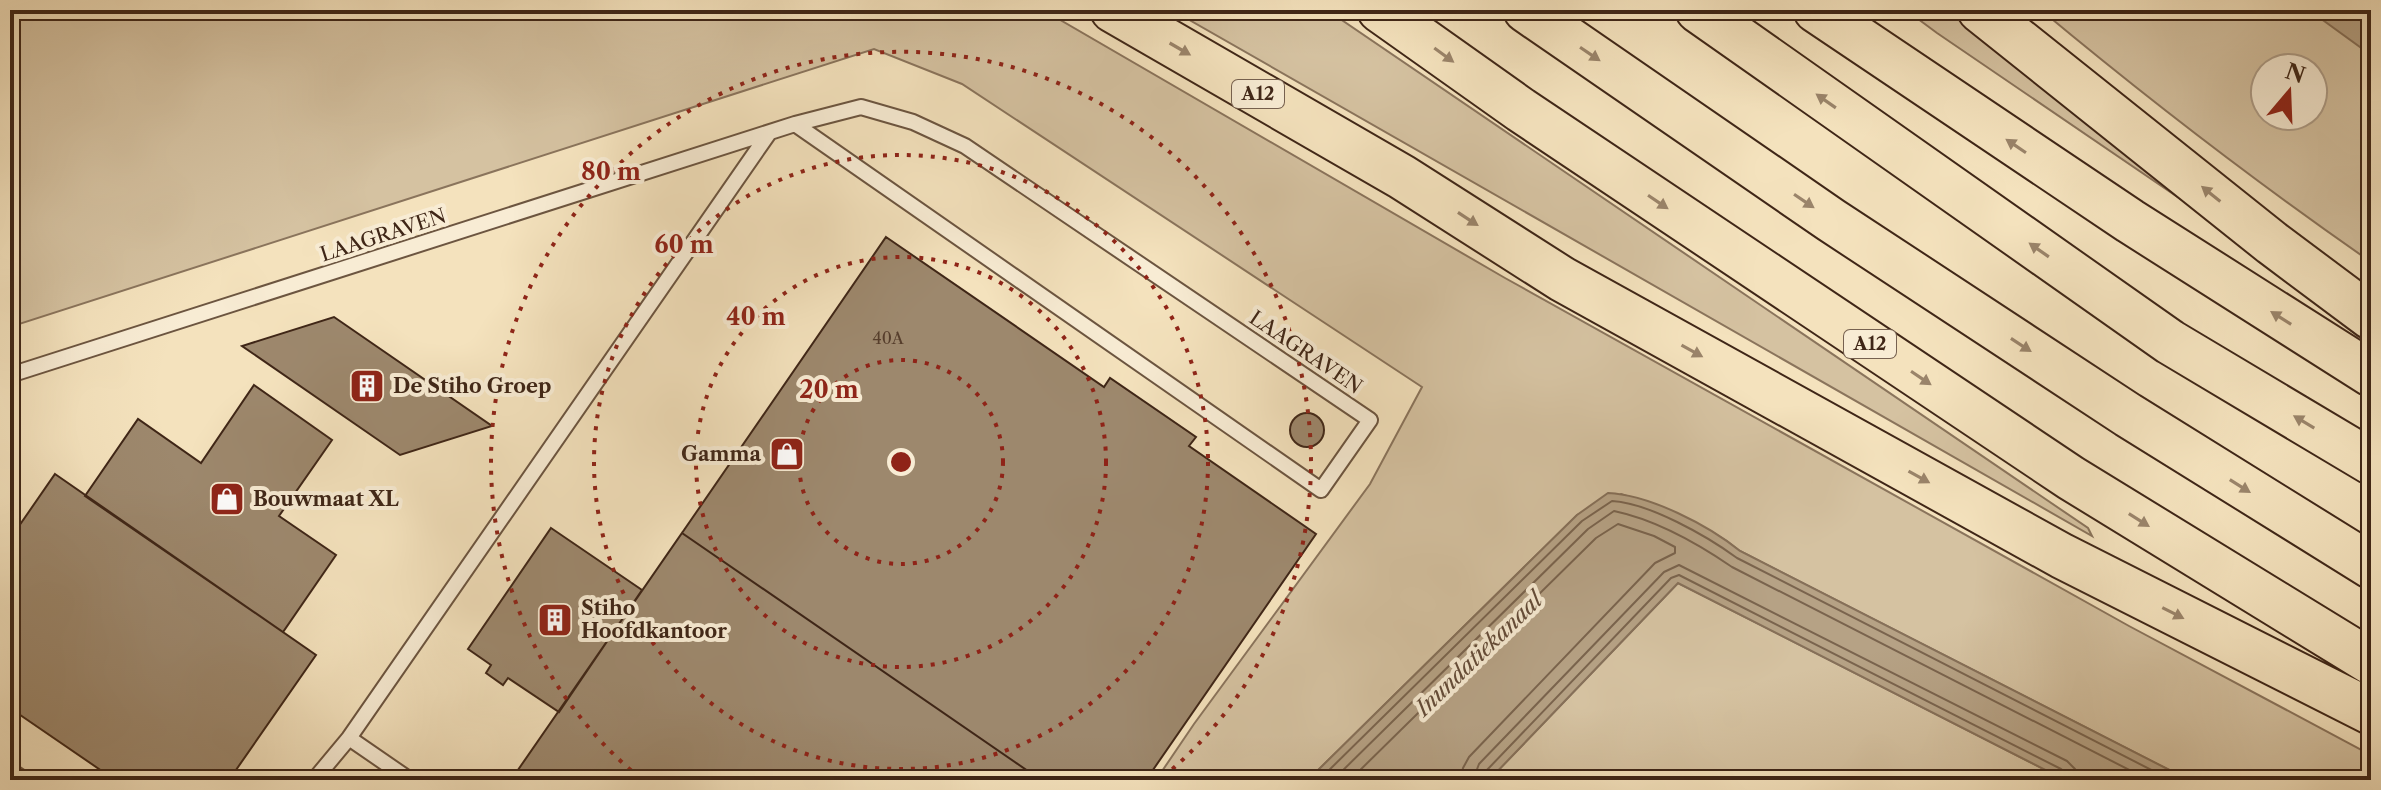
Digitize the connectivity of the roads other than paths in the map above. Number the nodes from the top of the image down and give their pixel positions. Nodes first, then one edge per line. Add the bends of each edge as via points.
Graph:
1 (1113, 10) edge
2 (1380, 10) edge
3 (1526, 10) edge
4 (1698, 10) edge
5 (1816, 10) edge
6 (1980, 10) edge
7 (795, 124) junction
8 (769, 132) junction
9 (2371, 317) edge
10 (2371, 374) edge
11 (10, 375) edge
12 (2371, 462) edge
13 (2371, 566) edge
14 (2371, 662) edge
15 (2371, 712) edge
16 (349, 738) junction
17 (10, 770) edge
18 (25, 780) edge
19 (314, 780) edge
20 (410, 780) edge

1 -> 15 highway, A12 via 1402,177 1562,279 2062,556
2 -> 14 highway, A12 via 2071,478
3 -> 13 highway via 1831,220
12 -> 4 highway via 2170,342
10 -> 5 highway via 2130,221
9 -> 6 highway
7 - 7 lane, LAAGRAVEN via 1321,490 1370,420 965,146 913,122 861,107
7 - 8 lane, LAAGRAVEN
8 - 11 lane, LAAGRAVEN
8 - 16 lane
16 - 19 lane
16 - 20 lane
17 - 18 lane

